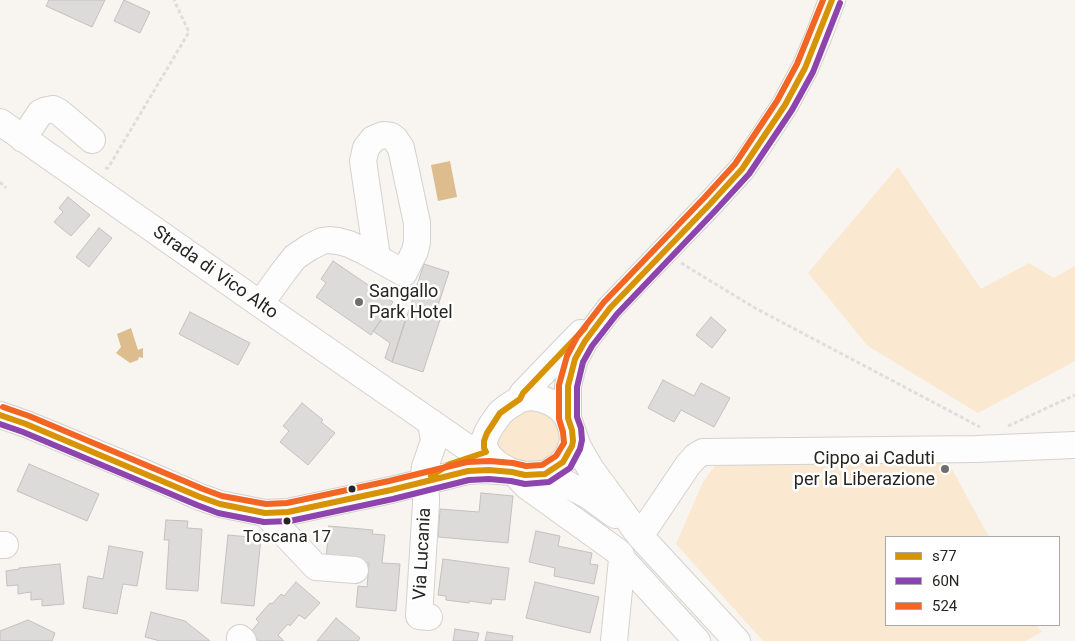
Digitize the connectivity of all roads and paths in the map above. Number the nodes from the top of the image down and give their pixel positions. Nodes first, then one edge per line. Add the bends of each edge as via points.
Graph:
1 (174, 0) edge
2 (832, 0) edge
3 (0, 122) edge
4 (23, 139) junction
5 (92, 140) dead end
6 (103, 168) dead end
7 (0, 182) edge
8 (6, 188) dead end
9 (664, 252) junction
10 (377, 258) dead end
11 (264, 299) junction
12 (610, 308) junction
13 (1075, 395) edge
14 (520, 399) junction
15 (0, 415) edge
16 (431, 422) junction
17 (570, 424) junction
18 (983, 429) dead end
19 (1000, 430) dead end
20 (487, 442) junction
21 (1075, 446) edge
22 (514, 472) junction
23 (544, 474) junction
24 (423, 482) junction
25 (265, 514) junction
26 (640, 536) junction
27 (622, 559) junction
28 (355, 570) dead end
29 (429, 617) dead end
30 (614, 641) edge
31 (697, 641) edge
32 (737, 641) edge

1 - 6 path via 189,32 108,168
2 - 9 street via 813,50 773,125 737,174
3 - 4 street, Strada di Vico Alto
4 - 5 street via 40,113 53,109
4 - 11 street, Strada di Vico Alto
7 - 8 path
9 - 12 street
9 - 18 path via 756,308
10 - 11 street via 349,244 322,241 295,257
11 - 16 street, Strada di Vico Alto via 337,358
12 - 14 street via 564,349
12 - 17 street via 588,336 570,372
13 - 19 path
14 - 17 street via 537,398 552,402 561,409
14 - 20 street via 506,408
15 - 25 street via 200,497
16 - 20 street, Strada di Vico Alto via 464,429 479,428
16 - 24 street via 434,441 424,467
17 - 23 street via 573,441 569,453 563,462
17 - 26 street via 590,468
20 - 22 street via 497,464
20 - 24 street
21 - 26 street via 703,452 688,465
22 - 23 street
22 - 24 street via 468,471
22 - 27 street via 528,487 614,548
23 - 26 street via 589,496
24 - 25 street via 288,512
24 - 29 street, Via Lucania via 426,504 419,616
25 - 28 street via 316,567
26 - 32 street
27 - 30 street
27 - 31 street

